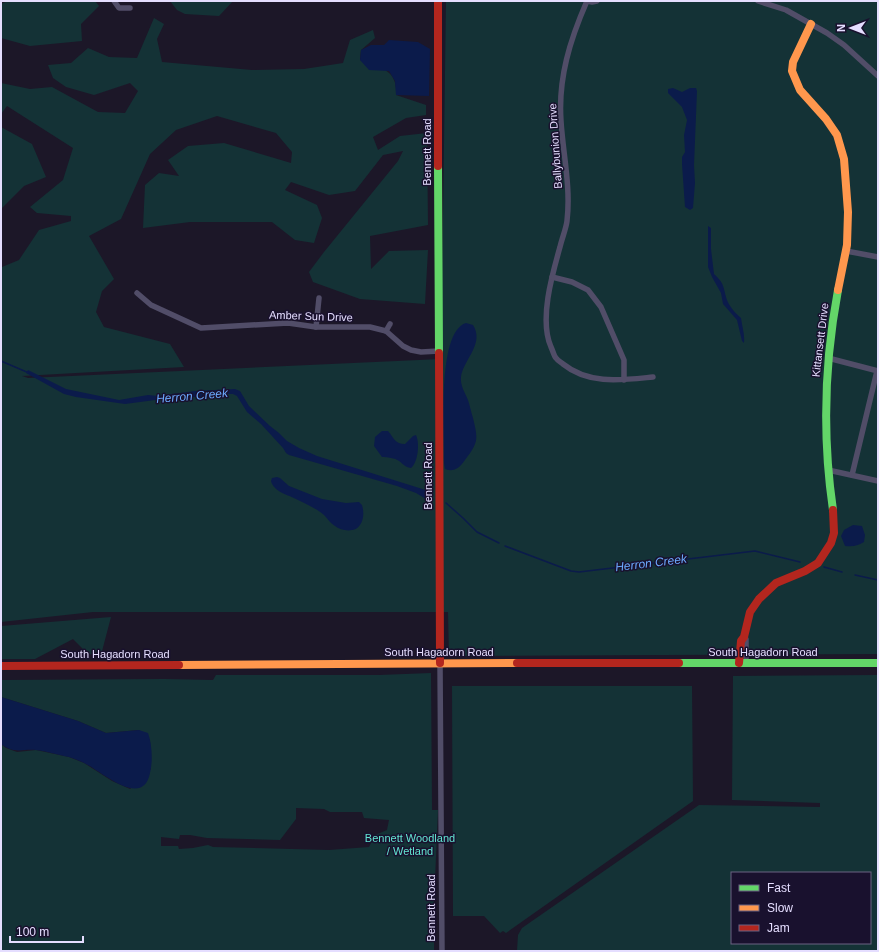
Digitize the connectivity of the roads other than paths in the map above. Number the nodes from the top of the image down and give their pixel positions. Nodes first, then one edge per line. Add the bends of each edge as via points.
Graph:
1 (114, 1) edge
2 (438, 1) edge
3 (587, 1) edge
4 (597, 1) edge
5 (758, 1) edge
6 (130, 8) dead end
7 (812, 24) junction
8 (878, 76) edge
9 (846, 251) junction
10 (878, 257) edge
11 (552, 277) junction
12 (137, 293) dead end
13 (319, 298) dead end
14 (390, 324) dead end
15 (316, 327) junction
16 (386, 331) junction
17 (439, 351) junction
18 (828, 358) junction
19 (878, 371) edge
20 (653, 377) dead end
21 (624, 380) junction
22 (828, 470) junction
23 (852, 475) junction
24 (878, 481) edge
25 (440, 663) junction
26 (743, 663) junction
27 (878, 663) edge
28 (1, 666) edge
29 (442, 951) edge

1 - 6 street via 119,8
2 - 17 street, Bennett Road
3 - 4 street
3 - 11 street, Ballybunion Drive via 567,51 561,87 561,120 568,191 567,221
5 - 7 street via 786,10
7 - 8 street via 844,44
7 - 9 street, Kittansett Drive via 793,62 792,71 800,90 826,119 837,135 841,147 848,212
9 - 10 street
9 - 18 street, Kittansett Drive via 833,315
11 - 21 street via 572,282 588,290 601,307 624,360
11 - 21 street, Ballybunion Drive via 546,320 548,339 556,358 572,371 594,379
12 - 15 street, Amber Sun Drive via 151,305 201,328 288,323
13 - 15 street
14 - 16 street
15 - 16 street, Amber Sun Drive via 370,327
16 - 17 street, Amber Sun Drive via 411,350
17 - 25 street, Bennett Road
18 - 19 street
18 - 22 street, Kittansett Drive via 825,432
19 - 23 street
20 - 21 street, Ballybunion Drive
22 - 23 street
22 - 26 street, Kittansett Drive via 834,517 831,543 818,563 776,583 759,599 750,612 741,641
23 - 24 street
25 - 26 street, South Hagadorn Road
25 - 28 street, South Hagadorn Road
25 - 29 street, Bennett Road
26 - 27 street, South Hagadorn Road

